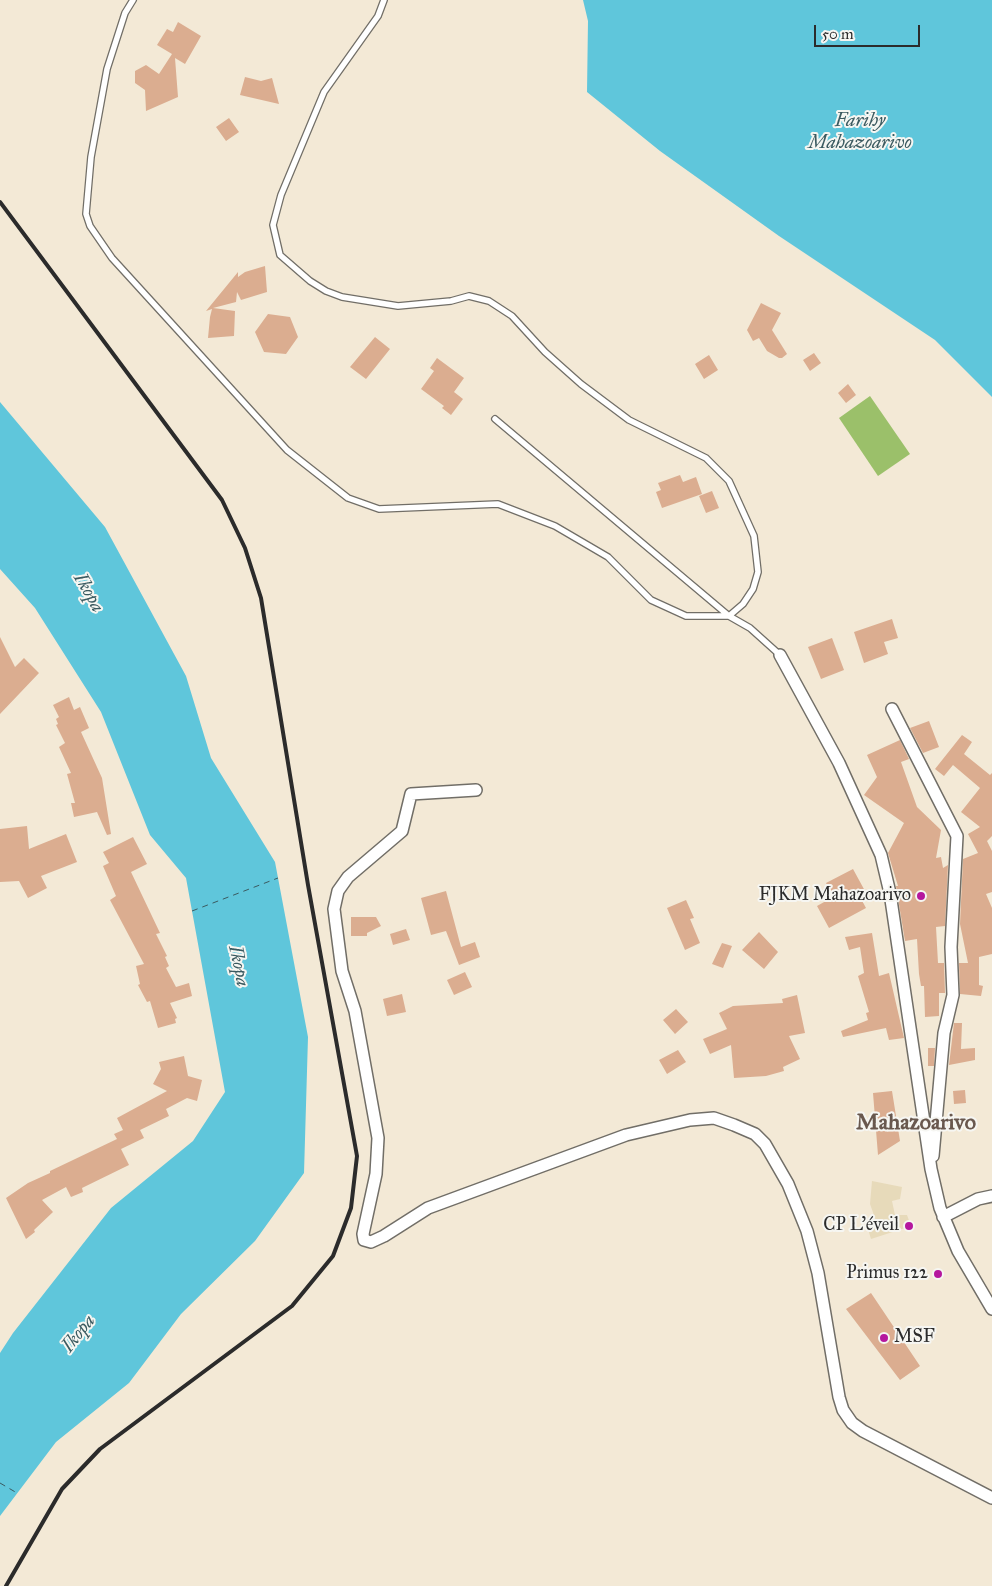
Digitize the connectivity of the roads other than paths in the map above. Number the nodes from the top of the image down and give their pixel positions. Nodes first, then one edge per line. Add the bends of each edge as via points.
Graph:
1 (132, 0) edge
2 (384, 0) edge
3 (495, 419) dead end
4 (729, 616) junction
5 (780, 655) joint
6 (892, 709) dead end
7 (476, 790) dead end
8 (931, 1169) junction
9 (992, 1196) edge
10 (943, 1217) junction
11 (992, 1310) edge
12 (992, 1498) edge

1 - 4 lane via 107,69 91,157 86,214 90,226 112,258 287,450 348,498 379,509 498,504 555,526 608,558 651,600 686,616
2 - 4 lane via 378,16 324,92 281,195 273,225 280,255 326,292 342,297 398,306 469,296 489,301 512,316 581,384 630,420 706,458 730,481 754,536 758,572 753,589
3 - 4 lane
4 - 5 lane via 750,628
5 - 8 street via 839,763 881,855 890,893
6 - 8 street via 957,836 951,947 953,995 944,1033
7 - 12 street via 411,794 402,831 348,876 338,891 334,909 342,971 355,1011 378,1138 376,1174 364,1240 371,1242 384,1236 428,1208 626,1136 690,1120 714,1118 734,1125 755,1134 765,1144 788,1184 807,1231 843,1410 852,1423
8 - 10 street
9 - 10 street via 978,1199
10 - 11 street via 958,1251

